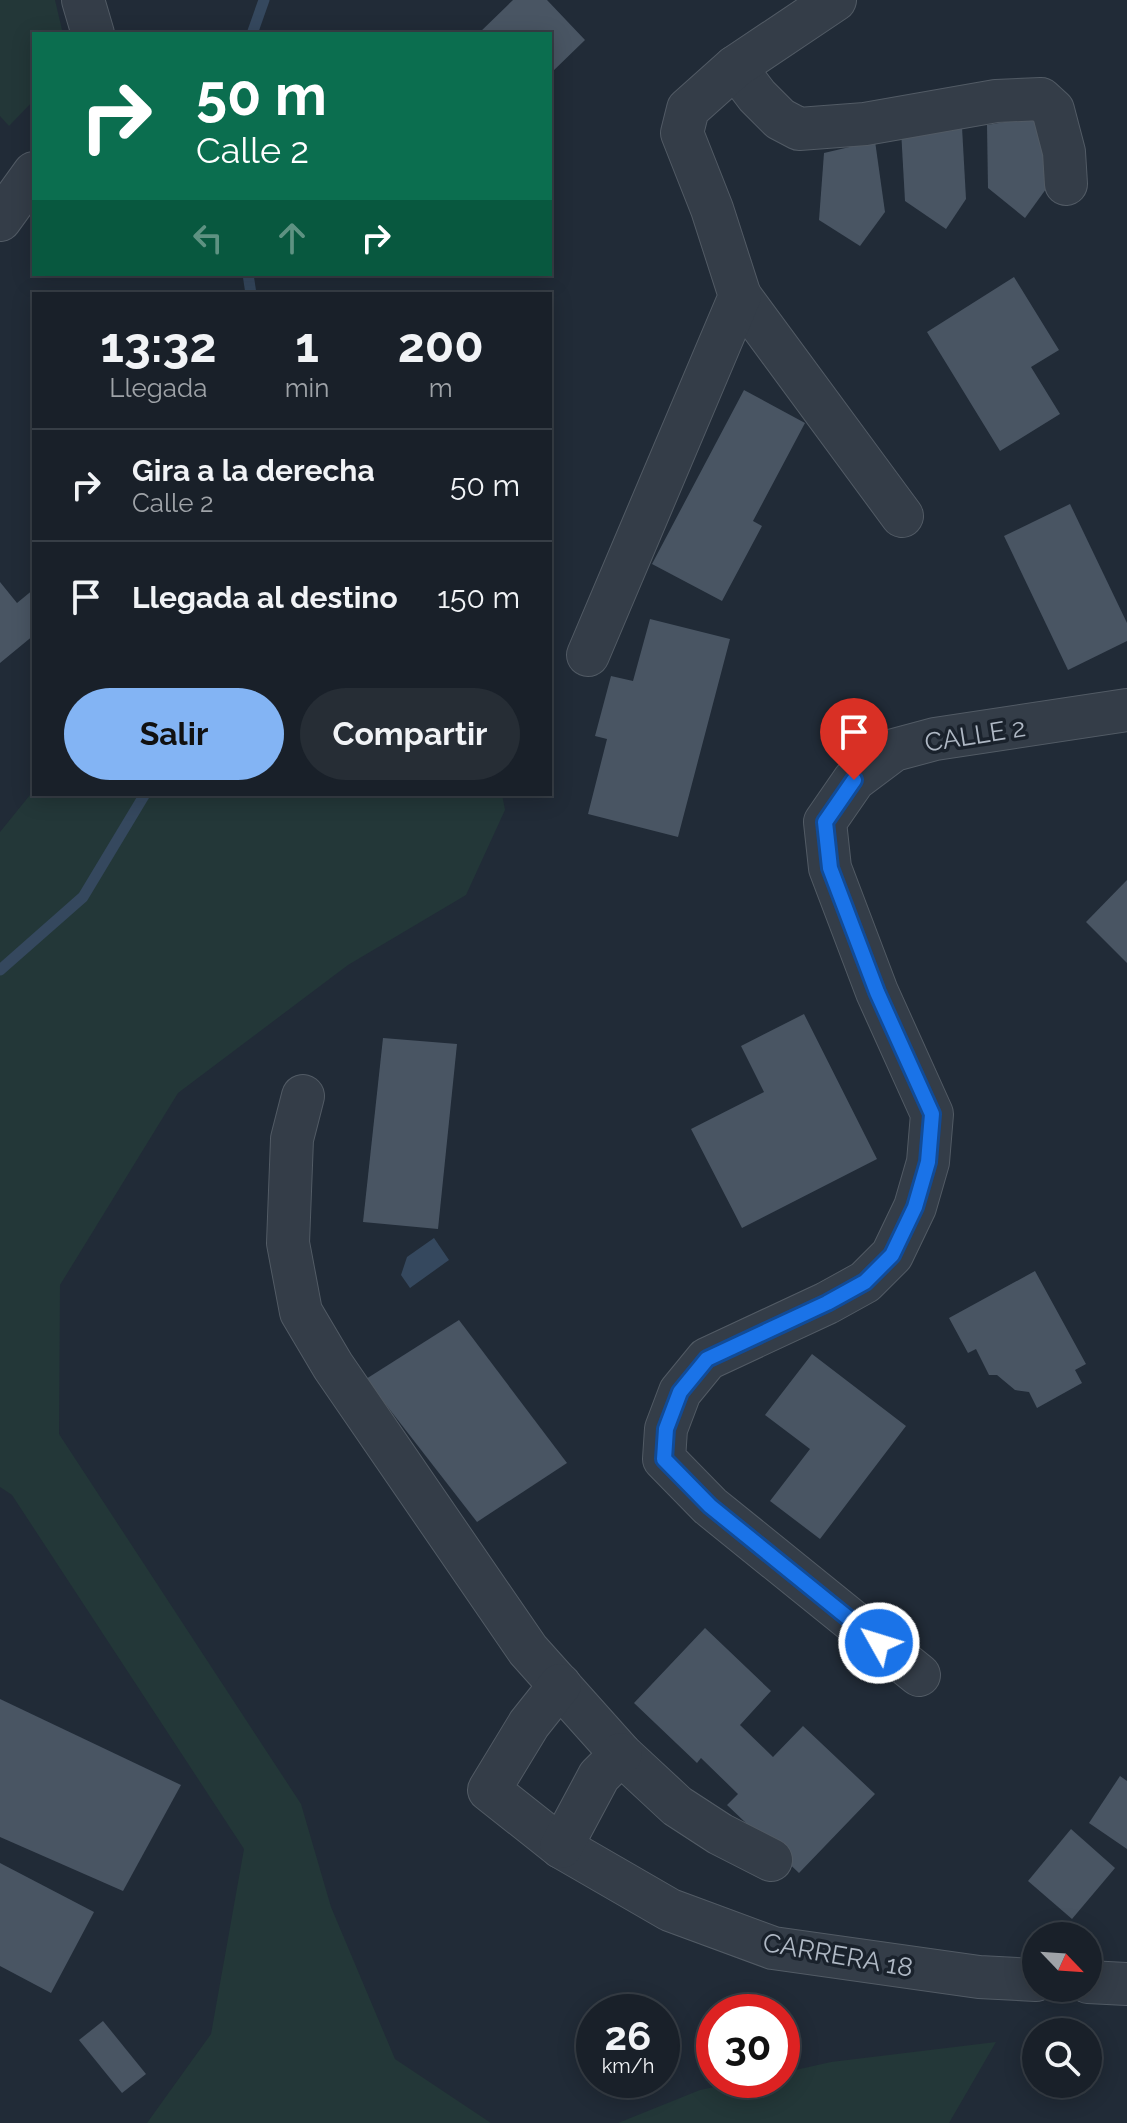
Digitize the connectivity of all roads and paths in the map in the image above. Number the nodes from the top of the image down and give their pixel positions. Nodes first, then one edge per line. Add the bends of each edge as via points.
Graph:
1 (83, 0) edge
2 (835, 0) edge
3 (92, 32) edge
4 (735, 67) junction
5 (32, 176) edge
6 (1066, 184) dead end
7 (0, 220) edge
8 (740, 296) junction
9 (902, 516) dead end
10 (588, 655) dead end
11 (1127, 710) edge
12 (303, 1096) dead end
13 (919, 1675) dead end
14 (560, 1685) junction
15 (621, 1754) junction
16 (561, 1847) junction
17 (771, 1860) dead end
18 (1022, 1979) edge
19 (1102, 1983) edge
20 (1127, 1984) edge

1 - 3 street
2 - 4 street
4 - 6 street via 780,119 799,129 1041,99 1053,110
4 - 8 street via 688,109 682,133
5 - 7 street
8 - 9 street
8 - 10 street
11 - 13 street, CALLE 2 via 894,750 854,780 825,822 830,868 877,992 932,1114 928,1162 915,1207 892,1255 865,1282 707,1359 680,1392 666,1429 664,1459 710,1506
12 - 14 street via 292,1139 288,1243 301,1312 528,1650
14 - 15 street
14 - 16 street, CARRERA 18 via 489,1790
15 - 16 street via 599,1776
15 - 17 street via 677,1806
16 - 18 street, CARRERA 18 via 670,1910 773,1948
19 - 20 street

